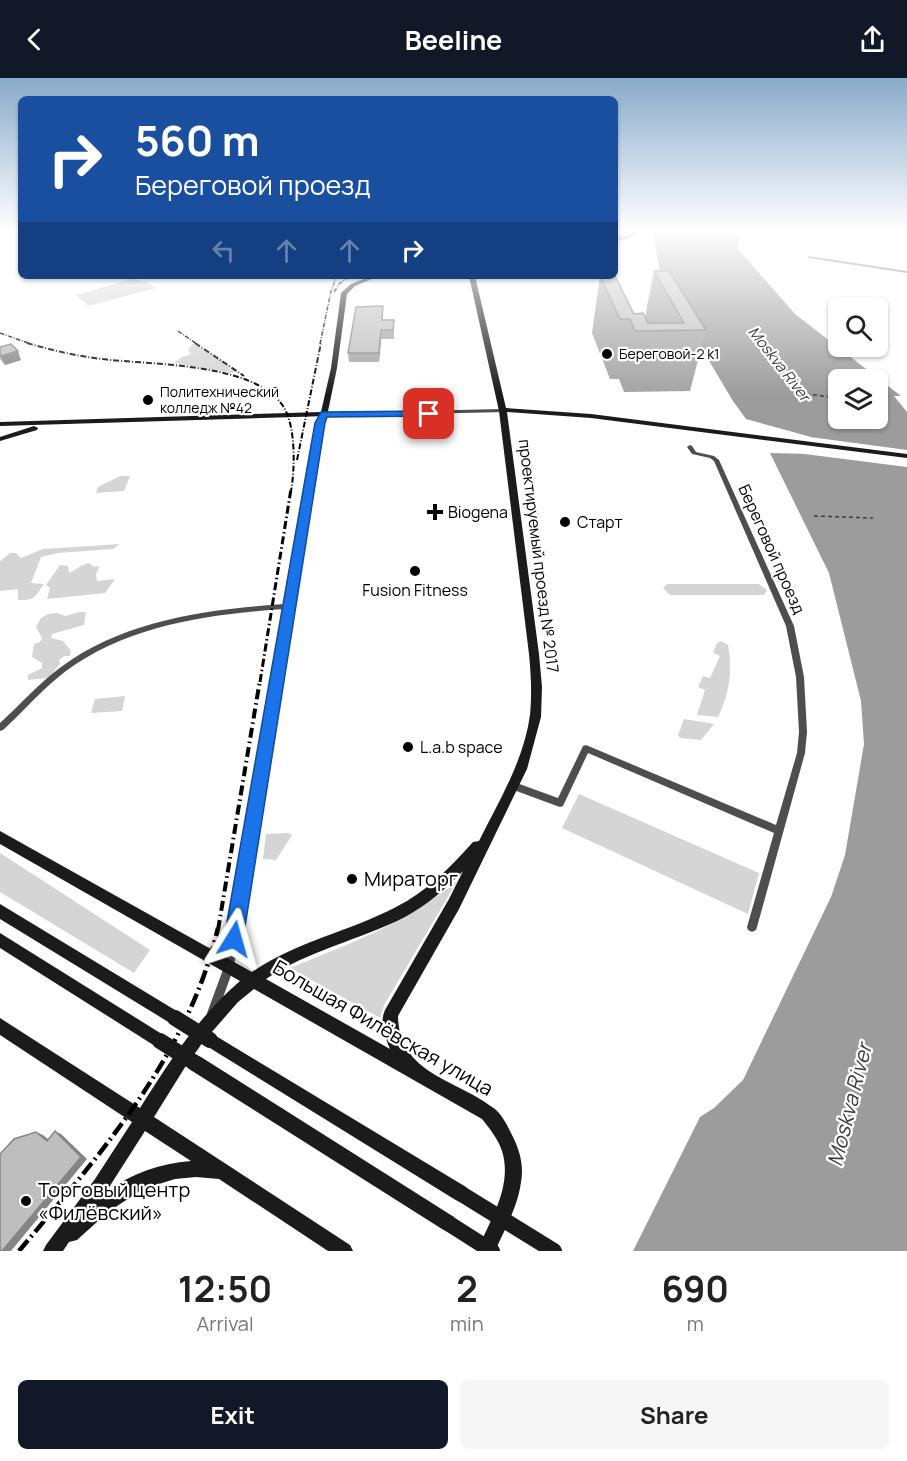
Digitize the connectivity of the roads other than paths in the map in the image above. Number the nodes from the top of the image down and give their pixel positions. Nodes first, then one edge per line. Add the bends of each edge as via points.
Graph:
1 (354, 285) edge
2 (474, 285) edge
3 (503, 412) junction
4 (324, 414) junction
5 (0, 424) edge
6 (45, 424) junction
7 (693, 431) junction
8 (0, 439) edge
9 (690, 447) dead end
10 (907, 456) edge
11 (907, 461) edge
12 (288, 606) junction
13 (0, 728) edge
14 (514, 786) junction
15 (780, 831) junction
16 (489, 835) junction
17 (0, 837) edge
18 (0, 910) edge
19 (752, 927) dead end
20 (0, 940) edge
21 (229, 967) junction
22 (253, 979) junction
23 (0, 1026) edge
24 (208, 1032) junction
25 (416, 1073) junction
26 (142, 1119) junction
27 (224, 1172) junction
28 (53, 1251) edge
29 (344, 1251) edge
30 (486, 1251) edge
31 (492, 1251) edge
32 (554, 1251) edge

1 - 4 street via 344,293
2 - 3 street, проектируемый проезд № 2017
3 - 4 street
3 - 7 street
3 - 14 street, проектируемый проезд № 2017 via 537,687 530,744
4 - 6 street
4 - 12 street via 318,429
5 - 6 street
6 - 8 street
7 - 10 street
7 - 11 street
9 - 15 street, Береговой проезд via 696,454 716,460 790,626 800,677 803,732
12 - 13 street via 200,615 145,629 87,653
12 - 21 street
14 - 15 street via 560,803 586,748
14 - 16 street, проектируемый проезд № 2017
15 - 19 street, Береговой проезд
16 - 22 street, проектируемый проезд № 2017 via 423,899 272,966
16 - 25 street, проектируемый проезд № 2017 via 390,1015 389,1031 397,1049
17 - 21 street, Большая Филёвская улица
18 - 24 street, bridge via 175,1018
20 - 31 street, bridge
21 - 22 street, Большая Филёвская улица
21 - 24 street
22 - 24 street, проектируемый проезд № 2017 via 223,1006
22 - 25 street, Большая Филёвская улица
23 - 26 street
24 - 26 street, проектируемый проезд № 2017
24 - 32 street, bridge
25 - 30 street, Большая Филёвская улица via 488,1113 504,1131 515,1162 511,1192
26 - 27 street
26 - 28 street, проектируемый проезд № 2017
27 - 28 street via 183,1168 143,1179 89,1216
27 - 29 street

